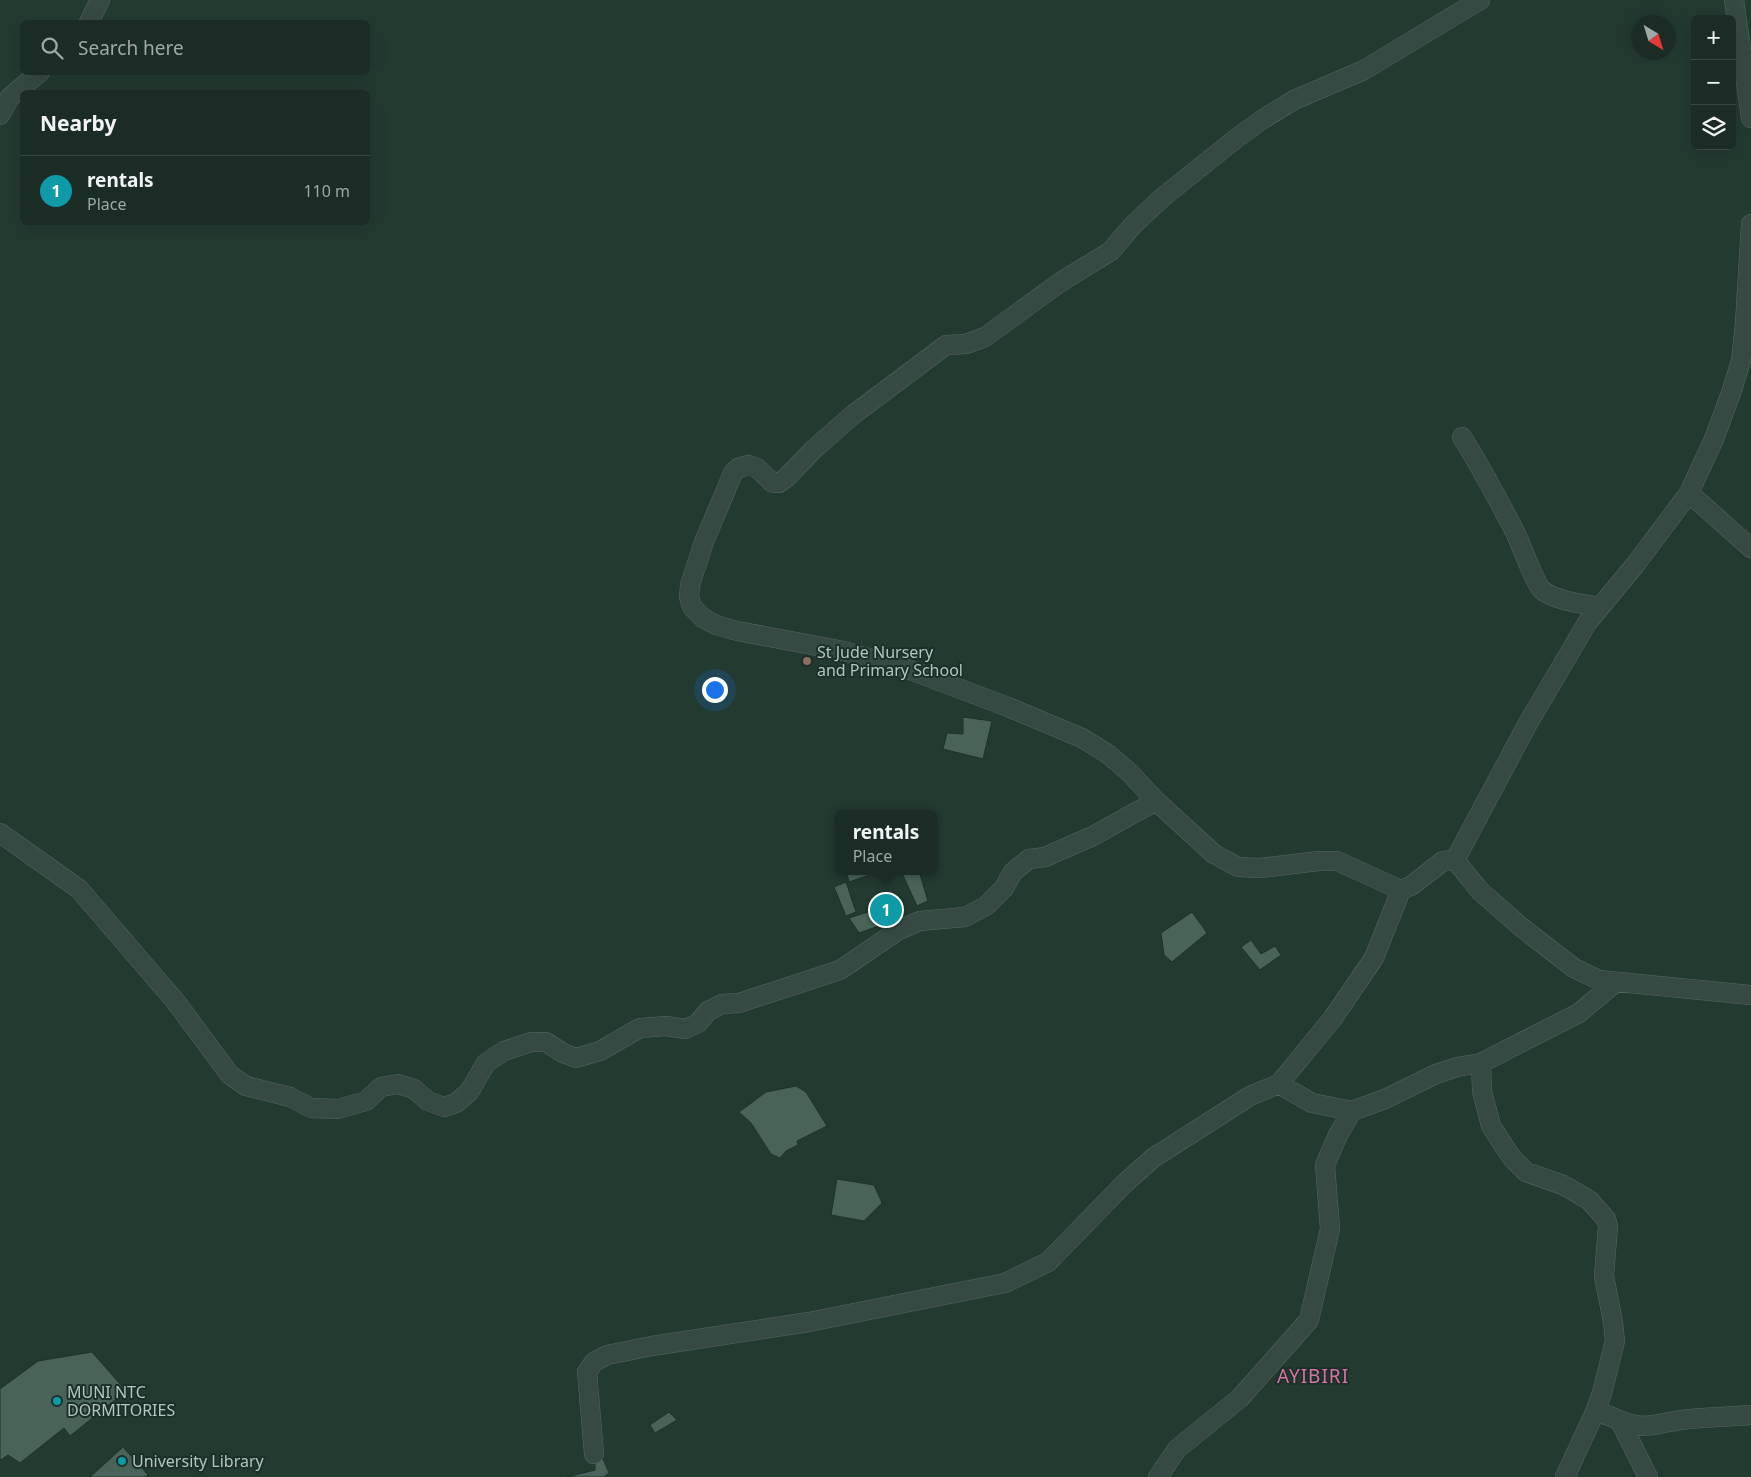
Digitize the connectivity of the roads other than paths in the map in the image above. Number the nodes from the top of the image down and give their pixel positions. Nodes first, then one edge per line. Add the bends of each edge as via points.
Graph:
1 (100, 0) edge
2 (1734, 0) edge
3 (1472, 2) edge
4 (90, 20) edge
5 (36, 75) edge
6 (0, 115) edge
7 (1751, 118) edge
8 (1751, 224) edge
9 (1462, 437) dead end
10 (1689, 494) junction
11 (1751, 548) edge
12 (1600, 607) junction
13 (1156, 800) junction
14 (0, 833) edge
15 (1455, 860) junction
16 (1401, 890) junction
17 (1616, 982) junction
18 (1751, 995) edge
19 (1481, 1063) junction
20 (1279, 1084) junction
21 (1352, 1111) junction
22 (1595, 1412) junction
23 (1751, 1415) edge
24 (1620, 1421) junction
25 (594, 1454) dead end
26 (1158, 1477) edge
27 (1565, 1477) edge
28 (1648, 1477) edge

1 - 4 street
2 - 7 street
3 - 13 street via 1364,70 1294,100 1251,128 1164,197 1133,225 1111,251 1062,280 985,337 966,344 946,344 854,414 779,483 773,483 749,465 738,468 732,473 704,542 689,597 692,607 703,618 736,631 844,651 891,664 1008,707 1082,738 1108,754
5 - 6 street via 10,97
8 - 10 street via 1741,361 1714,439
9 - 12 street via 1516,535 1540,588 1556,597
10 - 11 street
10 - 12 street
12 - 15 street via 1527,725
13 - 14 street via 1093,836 1045,857 1029,859 1013,872 1004,888 986,906 965,917 920,921 899,930 840,970 739,1003 722,1004 685,1029 666,1026 640,1028 600,1051 576,1058 546,1042 531,1042 504,1051 486,1063 469,1092 456,1103 444,1107 428,1101 414,1089 398,1084 381,1087 366,1101 338,1109 311,1108 290,1097 246,1086 230,1075 176,1002 79,888
13 - 16 street via 1214,854 1238,867 1337,861
15 - 16 street via 1444,861
15 - 17 street via 1480,891 1574,968 1599,980
16 - 20 street via 1374,958 1333,1018
17 - 18 street
17 - 19 street via 1579,1013
19 - 21 street via 1436,1074
19 - 22 street via 1482,1091 1490,1126 1512,1158 1526,1172 1563,1185 1589,1200 1606,1219 1604,1276 1615,1341
20 - 21 street via 1312,1103
20 - 25 street via 1250,1096 1153,1158 1048,1262 1005,1283 809,1322 652,1346 601,1358 587,1372
21 - 26 street via 1325,1165 1330,1229 1309,1320 1240,1398 1177,1449
22 - 24 street via 1606,1413
22 - 27 street
23 - 24 street via 1636,1426
24 - 28 street

